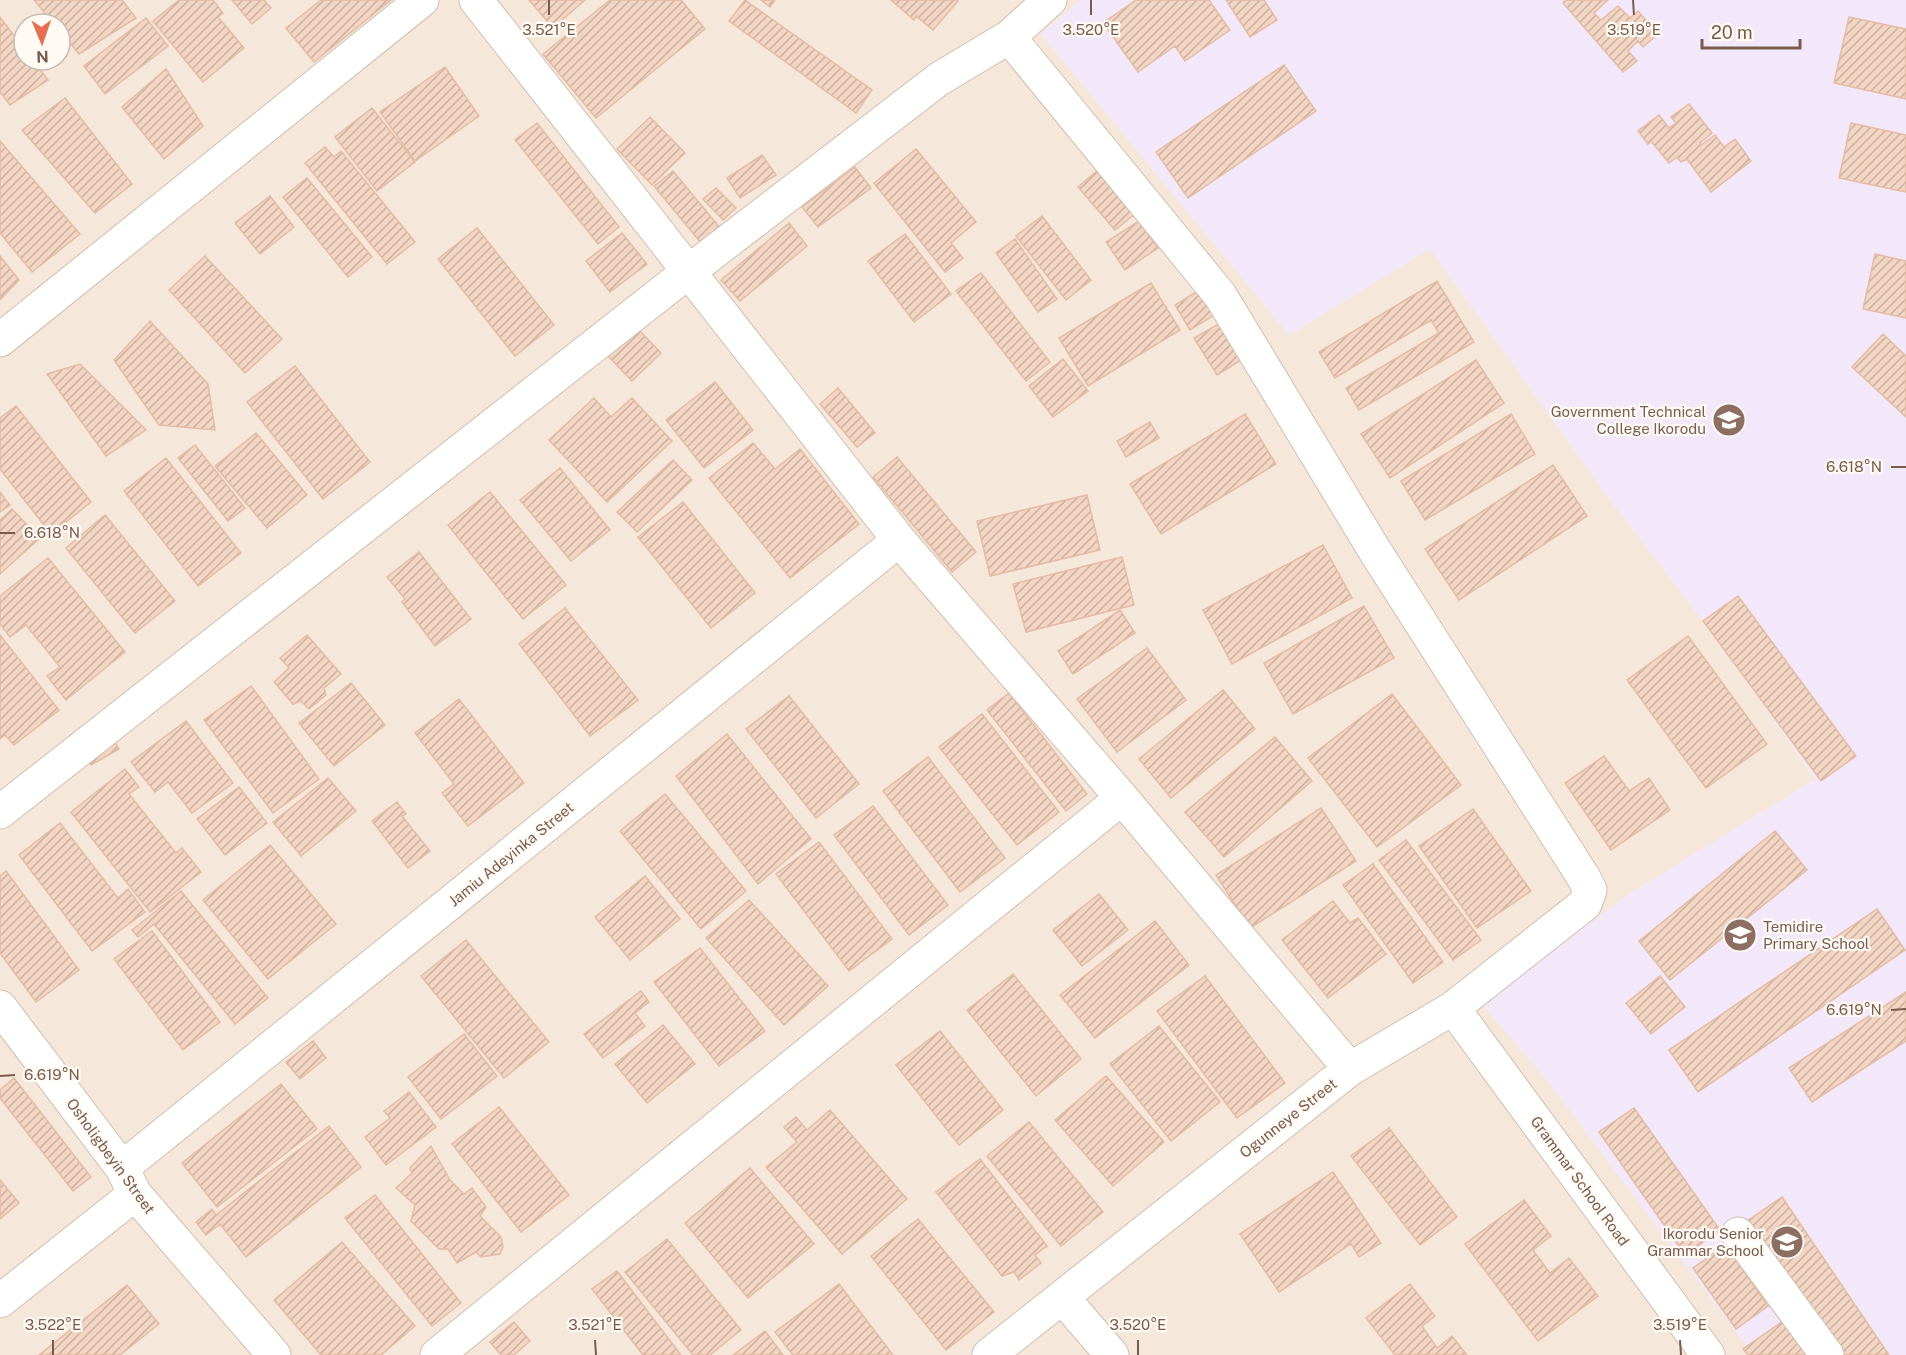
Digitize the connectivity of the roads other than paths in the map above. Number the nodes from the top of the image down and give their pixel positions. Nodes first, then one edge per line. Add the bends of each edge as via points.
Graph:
1 (422, 0) edge
2 (476, 0) edge
3 (1050, 0) edge
4 (1009, 37) junction
5 (688, 272) junction
6 (0, 340) edge
7 (899, 540) junction
8 (1122, 798) junction
9 (0, 812) edge
10 (0, 1007) edge
11 (1453, 1008) junction
12 (1350, 1069) junction
13 (128, 1181) junction
14 (1738, 1234) dead end
15 (1062, 1297) junction
16 (0, 1302) edge
17 (274, 1355) edge
18 (437, 1355) edge
19 (989, 1355) edge
20 (1112, 1355) edge
21 (1708, 1355) edge
22 (1827, 1355) edge

1 - 6 street
2 - 5 street
3 - 4 street
4 - 5 street via 939,79
4 - 11 street, Ogunneye Street via 1220,295 1375,551 1590,890 1585,904
5 - 7 street
5 - 9 street
7 - 8 street
7 - 13 street, Jamiu Adeyinka Street
8 - 12 street
8 - 18 street
10 - 13 street, Osholigbeyin Street
11 - 12 street, Ogunneye Street
11 - 21 street, Grammar School Road
12 - 15 street, Ogunneye Street
13 - 16 street, Jamiu Adeyinka Street
13 - 17 street, Osholigbeyin Street
14 - 22 street
15 - 19 street, Ogunneye Street
15 - 20 street

